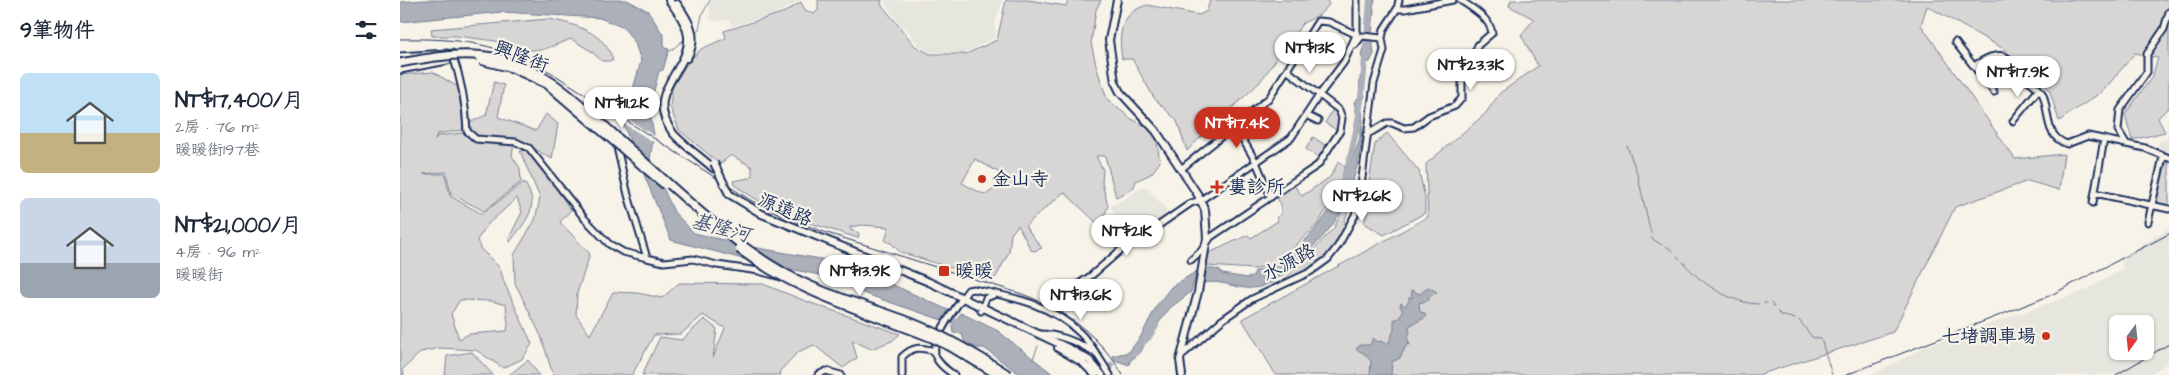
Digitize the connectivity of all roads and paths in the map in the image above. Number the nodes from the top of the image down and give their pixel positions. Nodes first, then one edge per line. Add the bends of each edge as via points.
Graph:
1 (669, 0) edge
2 (673, 0) edge
3 (1117, 0) edge
4 (1357, 0) edge
5 (1400, 0) edge
6 (1453, 0) edge
7 (1460, 0) edge
8 (1397, 9) junction
9 (1406, 9) junction
10 (2169, 12) edge
11 (1360, 36) junction
12 (1382, 38) junction
13 (1955, 42) dead end
14 (452, 52) junction
15 (400, 56) edge
16 (400, 64) edge
17 (1974, 66) junction
18 (400, 69) edge
19 (1288, 71) junction
20 (2039, 89) junction
21 (1994, 92) dead end
22 (1320, 94) junction
23 (1306, 115) junction
24 (1318, 121) dead end
25 (2013, 121) dead end
26 (1235, 126) junction
27 (1366, 135) junction
28 (2104, 139) junction
29 (2126, 143) junction
30 (2166, 158) edge
31 (1256, 162) junction
32 (714, 165) junction
33 (1181, 169) junction
34 (2095, 193) junction
35 (1271, 197) junction
36 (1201, 200) junction
37 (2093, 203) dead end
38 (2151, 206) junction
39 (2169, 209) edge
40 (2148, 222) dead end
41 (1206, 242) junction
42 (647, 258) junction
43 (1191, 260) dead end
44 (999, 294) junction
45 (961, 301) junction
46 (982, 310) junction
47 (1049, 310) junction
48 (1038, 334) junction
49 (939, 337) junction
50 (1046, 340) junction
51 (935, 350) junction
52 (1095, 352) junction
53 (1181, 355) junction
54 (818, 375) edge
55 (841, 375) edge
56 (902, 375) edge
57 (954, 375) edge
58 (998, 375) edge
59 (1009, 375) edge
60 (1095, 375) edge
61 (1102, 375) edge
62 (1110, 375) edge
63 (1182, 375) edge

1 - 32 main road, 源遠路 via 685,27 688,43 685,55 665,90 663,107 666,119 674,135
2 - 32 main road, 源遠路 via 689,23 694,38 690,53 668,90 667,114 675,131
3 - 33 main road via 1110,40 1115,82 1120,92 1156,131
4 - 11 street
5 - 8 street, 水源路
5 - 9 street
6 - 9 street
7 - 27 street via 1481,15 1492,29 1492,33 1478,45 1462,82 1462,98 1450,109 1429,116 1414,127 1387,123
8 - 9 street
8 - 12 street, 水源路
10 - 29 street via 2164,29 2147,54 2147,72 2120,110 2118,130
11 - 12 street
11 - 19 street via 1318,21
11 - 22 street
12 - 27 street, 水源路 via 1384,50 1374,84
13 - 17 street
14 - 15 street, 興隆街
14 - 42 street via 461,79 467,131 482,141 516,142 530,148 585,219 609,244 623,252
14 - 42 street, 興隆街 via 506,63 532,74 568,93 605,122 613,131
16 - 59 highway, bridge via 449,55 472,55 499,58 534,70 569,95 728,234 768,263 814,287 940,335
17 - 20 street via 1986,58 2004,56
17 - 21 street
18 - 58 highway, bridge via 470,59 500,64 528,74 547,84 726,238 772,272 822,297 932,338
19 - 22 street
19 - 26 street via 1269,98
20 - 25 street
20 - 28 street via 2052,134 2059,141 2066,144 2088,136
22 - 23 street
22 - 35 street via 1341,113 1340,132 1318,165
23 - 24 street
23 - 31 street via 1291,138
26 - 31 street
26 - 33 street
27 - 53 street, 水源路 via 1361,186 1354,214 1328,259 1297,279 1252,299
28 - 29 street
28 - 34 street
29 - 30 street via 2158,152
30 - 38 street
31 - 35 street
31 - 36 street
32 - 45 main road, 源遠路, bridge via 729,194 761,216 930,282
33 - 36 main road
34 - 37 street
34 - 38 street
35 - 41 street
36 - 41 main road via 1205,210
36 - 47 street via 1191,203 1123,248 1061,296
38 - 39 street
38 - 40 street
41 - 43 street
41 - 53 main road via 1198,292
42 - 49 street via 664,262 693,259 759,270
44 - 45 street via 971,289
44 - 46 street via 986,298
44 - 47 street via 1021,298
45 - 46 main road, 源遠路
45 - 49 street
46 - 48 main road, 源遠路
46 - 50 main road, 源遠路
47 - 52 street via 1081,334
48 - 50 main road, 源遠路
48 - 52 street, 源遠路 via 1078,343
49 - 51 street
50 - 60 main road via 1083,363
50 - 61 main road via 1089,360
51 - 56 street via 919,347 908,351 902,357
51 - 57 street via 939,362
52 - 62 street
53 - 63 main road
54 - 55 street via 826,371

